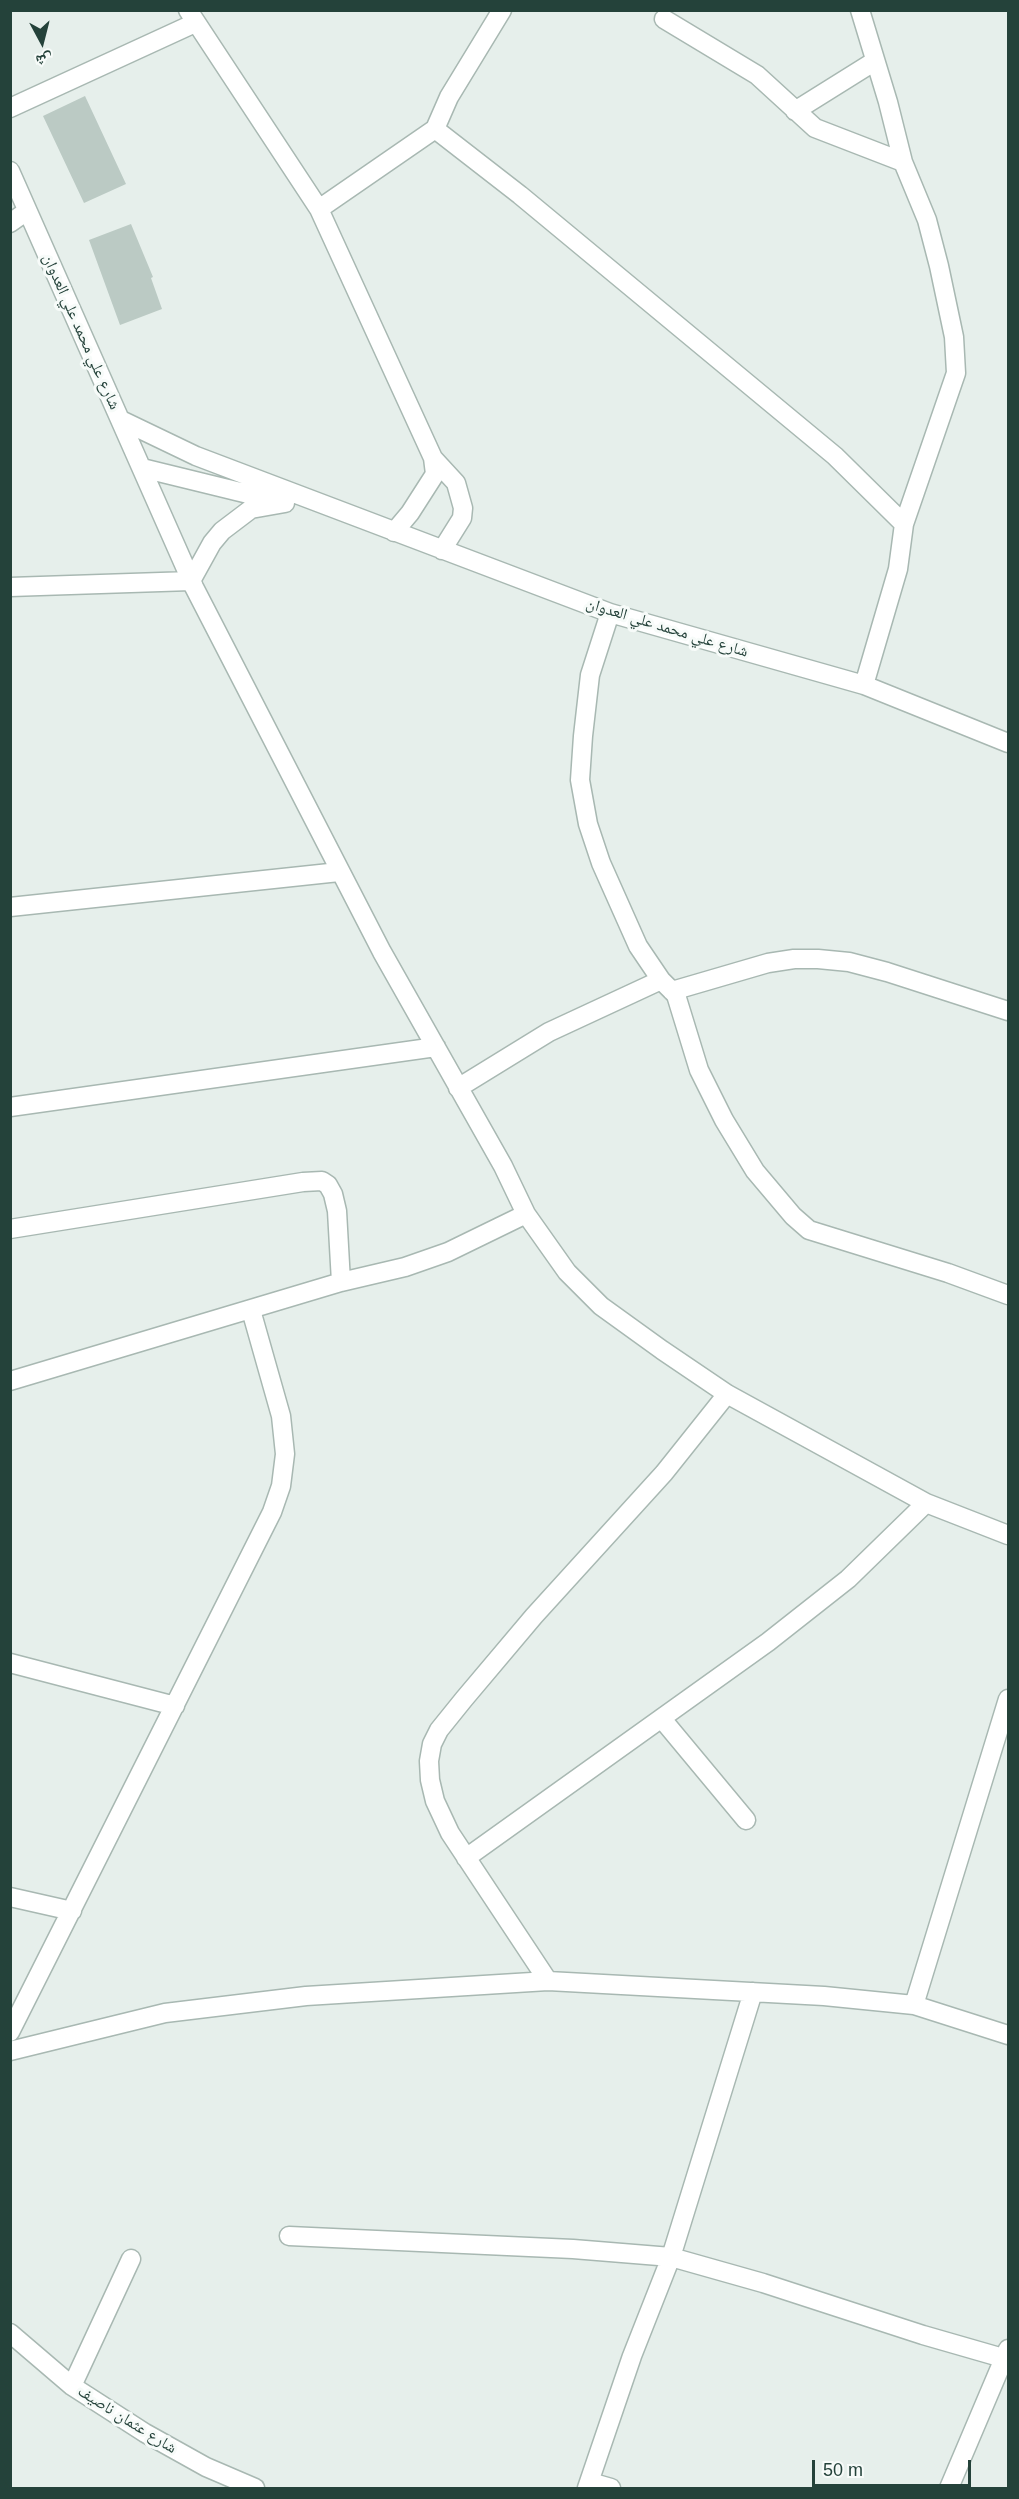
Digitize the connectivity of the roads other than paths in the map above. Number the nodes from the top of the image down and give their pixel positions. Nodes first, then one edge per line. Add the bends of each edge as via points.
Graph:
1 (502, 10) edge
2 (860, 10) edge
3 (192, 17) edge
4 (664, 19) dead end
5 (875, 61) junction
6 (10, 108) edge
7 (795, 111) junction
8 (435, 129) junction
9 (903, 162) junction
10 (10, 171) edge
11 (319, 209) junction
12 (27, 211) junction
13 (10, 223) edge
14 (121, 420) junction
15 (433, 458) junction
16 (142, 468) junction
17 (285, 503) junction
18 (327, 506) junction
19 (904, 524) junction
20 (394, 532) junction
21 (442, 550) junction
22 (191, 581) junction
23 (10, 587) edge
24 (610, 613) junction
25 (864, 685) junction
26 (1008, 743) edge
27 (339, 872) junction
28 (10, 907) edge
29 (667, 986) junction
30 (1008, 1011) edge
31 (436, 1047) junction
32 (458, 1088) junction
33 (10, 1107) edge
34 (526, 1214) junction
35 (10, 1229) edge
36 (341, 1282) junction
37 (1008, 1295) edge
38 (251, 1310) junction
39 (10, 1381) edge
40 (727, 1394) junction
41 (926, 1503) junction
42 (1008, 1535) edge
43 (10, 1663) edge
44 (1008, 1699) edge
45 (175, 1706) junction
46 (662, 1719) junction
47 (746, 1820) dead end
48 (466, 1858) junction
49 (10, 1897) edge
50 (72, 1911) junction
51 (549, 1981) junction
52 (753, 1992) junction
53 (914, 2005) junction
54 (10, 2032) edge
55 (1008, 2035) edge
56 (10, 2051) edge
57 (289, 2236) dead end
58 (671, 2257) junction
59 (131, 2259) dead end
60 (10, 2333) edge
61 (1006, 2353) edge
62 (72, 2386) junction
63 (589, 2485) edge
64 (255, 2488) edge
65 (611, 2488) edge
66 (949, 2488) edge

1 - 8 street via 449,97
2 - 5 street
3 - 6 street
3 - 11 street
4 - 7 street via 757,75
5 - 7 street
5 - 9 street
7 - 9 street via 815,128
8 - 11 street
8 - 19 street via 835,456
9 - 19 street via 927,220 939,266 954,337 956,373
10 - 12 street, شارع علي محمد علي العدوان
11 - 15 street
12 - 13 street
12 - 14 street, شارع علي محمد علي العدوان
14 - 16 street
14 - 18 street, شارع علي محمد علي العدوان via 196,456
15 - 20 street via 435,474
15 - 21 street via 456,483 463,508 462,518
16 - 17 street, شارع علي محمد علي العدوان
16 - 22 street
17 - 18 street, شارع علي محمد علي العدوان
17 - 22 street via 252,509 222,531
18 - 20 street, شارع علي محمد علي العدوان
19 - 25 street via 898,569
20 - 21 street, شارع علي محمد علي العدوان
21 - 24 street, شارع علي محمد علي العدوان
22 - 23 street
22 - 27 street
24 - 25 street, شارع علي محمد علي العدوان
24 - 29 street via 590,675 580,780 588,824 601,863 638,946
25 - 26 street, شارع علي محمد علي العدوان
27 - 28 street
27 - 31 street
29 - 30 street via 794,958 818,959 858,965
29 - 32 street via 549,1032
29 - 37 street via 676,995 699,1070 724,1120 755,1171 793,1216 809,1230
31 - 32 street
31 - 33 street
32 - 34 street
34 - 36 street via 437,1256
34 - 40 street via 567,1272 601,1306
35 - 36 street via 322,1181 333,1194 337,1211
36 - 38 street
38 - 39 street
38 - 45 street via 281,1416 285,1454 281,1486 265,1528
40 - 41 street
40 - 48 street via 664,1473 534,1616 439,1730 432,1744 430,1780 435,1801
41 - 42 street
41 - 46 street via 848,1579
43 - 45 street
44 - 53 street
45 - 50 street
46 - 47 street
46 - 48 street
48 - 51 street
49 - 50 street
50 - 54 street
51 - 52 street
51 - 56 street via 306,1996 165,2013
52 - 53 street
52 - 58 street
53 - 55 street
57 - 58 street via 573,2248
58 - 61 street via 923,2335
58 - 63 street
59 - 62 street
60 - 62 street, شارع عثمان ناصيف
61 - 66 street
62 - 64 street, شارع عثمان ناصيف via 145,2433 206,2467
63 - 65 street

